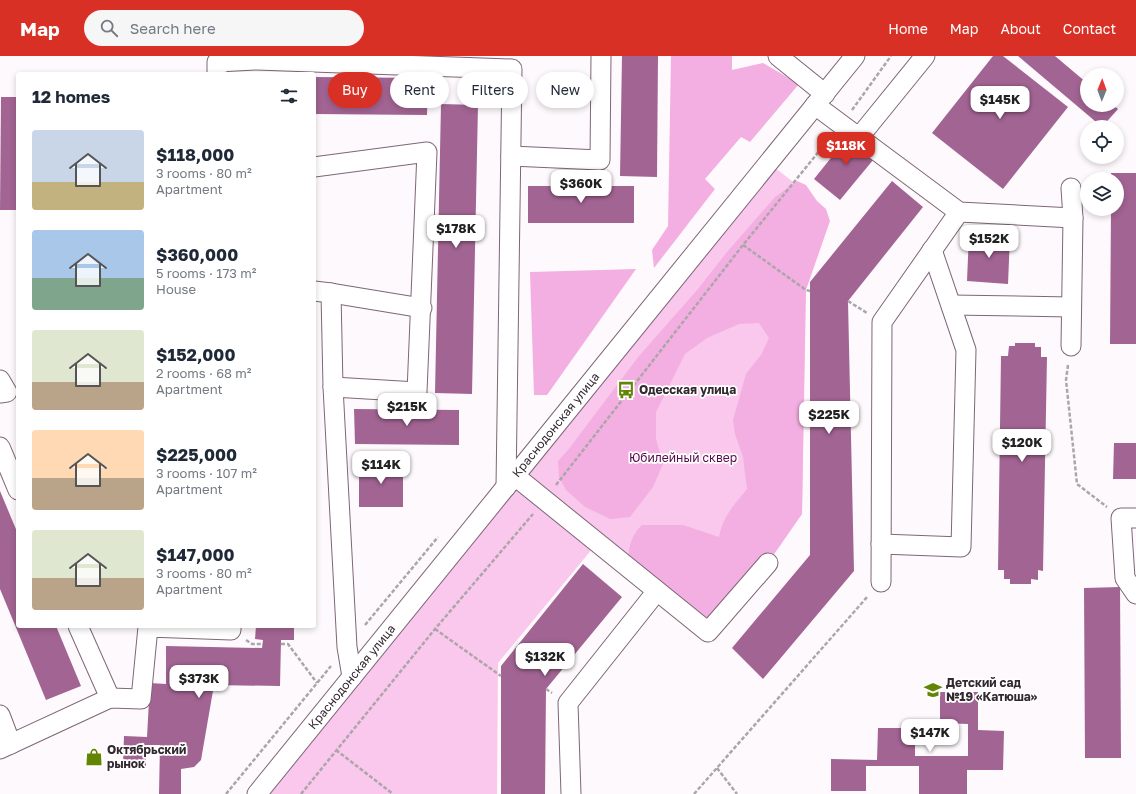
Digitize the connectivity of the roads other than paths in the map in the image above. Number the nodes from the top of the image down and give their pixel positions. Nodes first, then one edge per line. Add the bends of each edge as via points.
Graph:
1 (601, 56) edge
2 (778, 56) edge
3 (855, 56) edge
4 (925, 56) edge
5 (256, 58) edge
6 (217, 72) edge
7 (820, 100) junction
8 (860, 136) junction
9 (511, 156) junction
10 (316, 168) edge
11 (1071, 188) dead end
12 (959, 212) junction
13 (1073, 218) junction
14 (932, 250) junction
15 (322, 292) edge
16 (951, 305) junction
17 (1071, 307) junction
18 (422, 308) junction
19 (1071, 346) road end
20 (333, 387) junction
21 (0, 447) edge
22 (510, 482) junction
23 (16, 485) edge
24 (1129, 518) edge
25 (881, 544) junction
26 (768, 563) dead end
27 (881, 582) road end
28 (657, 591) junction
29 (1136, 594) edge
30 (79, 628) edge
31 (148, 628) edge
32 (176, 628) edge
33 (231, 628) edge
34 (352, 677) junction
35 (110, 698) junction
36 (0, 715) edge
37 (6, 746) edge
38 (257, 794) edge
39 (571, 794) edge

1 - 9 street via 600,160
2 - 7 street
3 - 7 street, Краснодонская улица
4 - 8 street
5 - 6 street via 217,62
5 - 9 street via 512,69
7 - 8 street via 841,124
7 - 22 street, Краснодонская улица
8 - 12 street
9 - 22 street
10 - 18 street via 427,152
11 - 13 street
12 - 13 street
12 - 14 street
13 - 17 street
14 - 16 street
14 - 25 street via 882,322
15 - 18 street
15 - 20 street
16 - 17 street
16 - 25 street via 966,350 961,547
17 - 19 street
18 - 20 street via 417,392
20 - 34 street via 347,647
21 - 23 street
22 - 28 street via 544,500
22 - 34 street, Краснодонская улица
24 - 29 street via 1125,578
25 - 27 street
26 - 28 street via 708,632
28 - 39 street via 568,703
30 - 35 street
31 - 35 street via 141,699
32 - 33 street
34 - 38 street, Краснодонская улица
35 - 37 street
36 - 37 street

